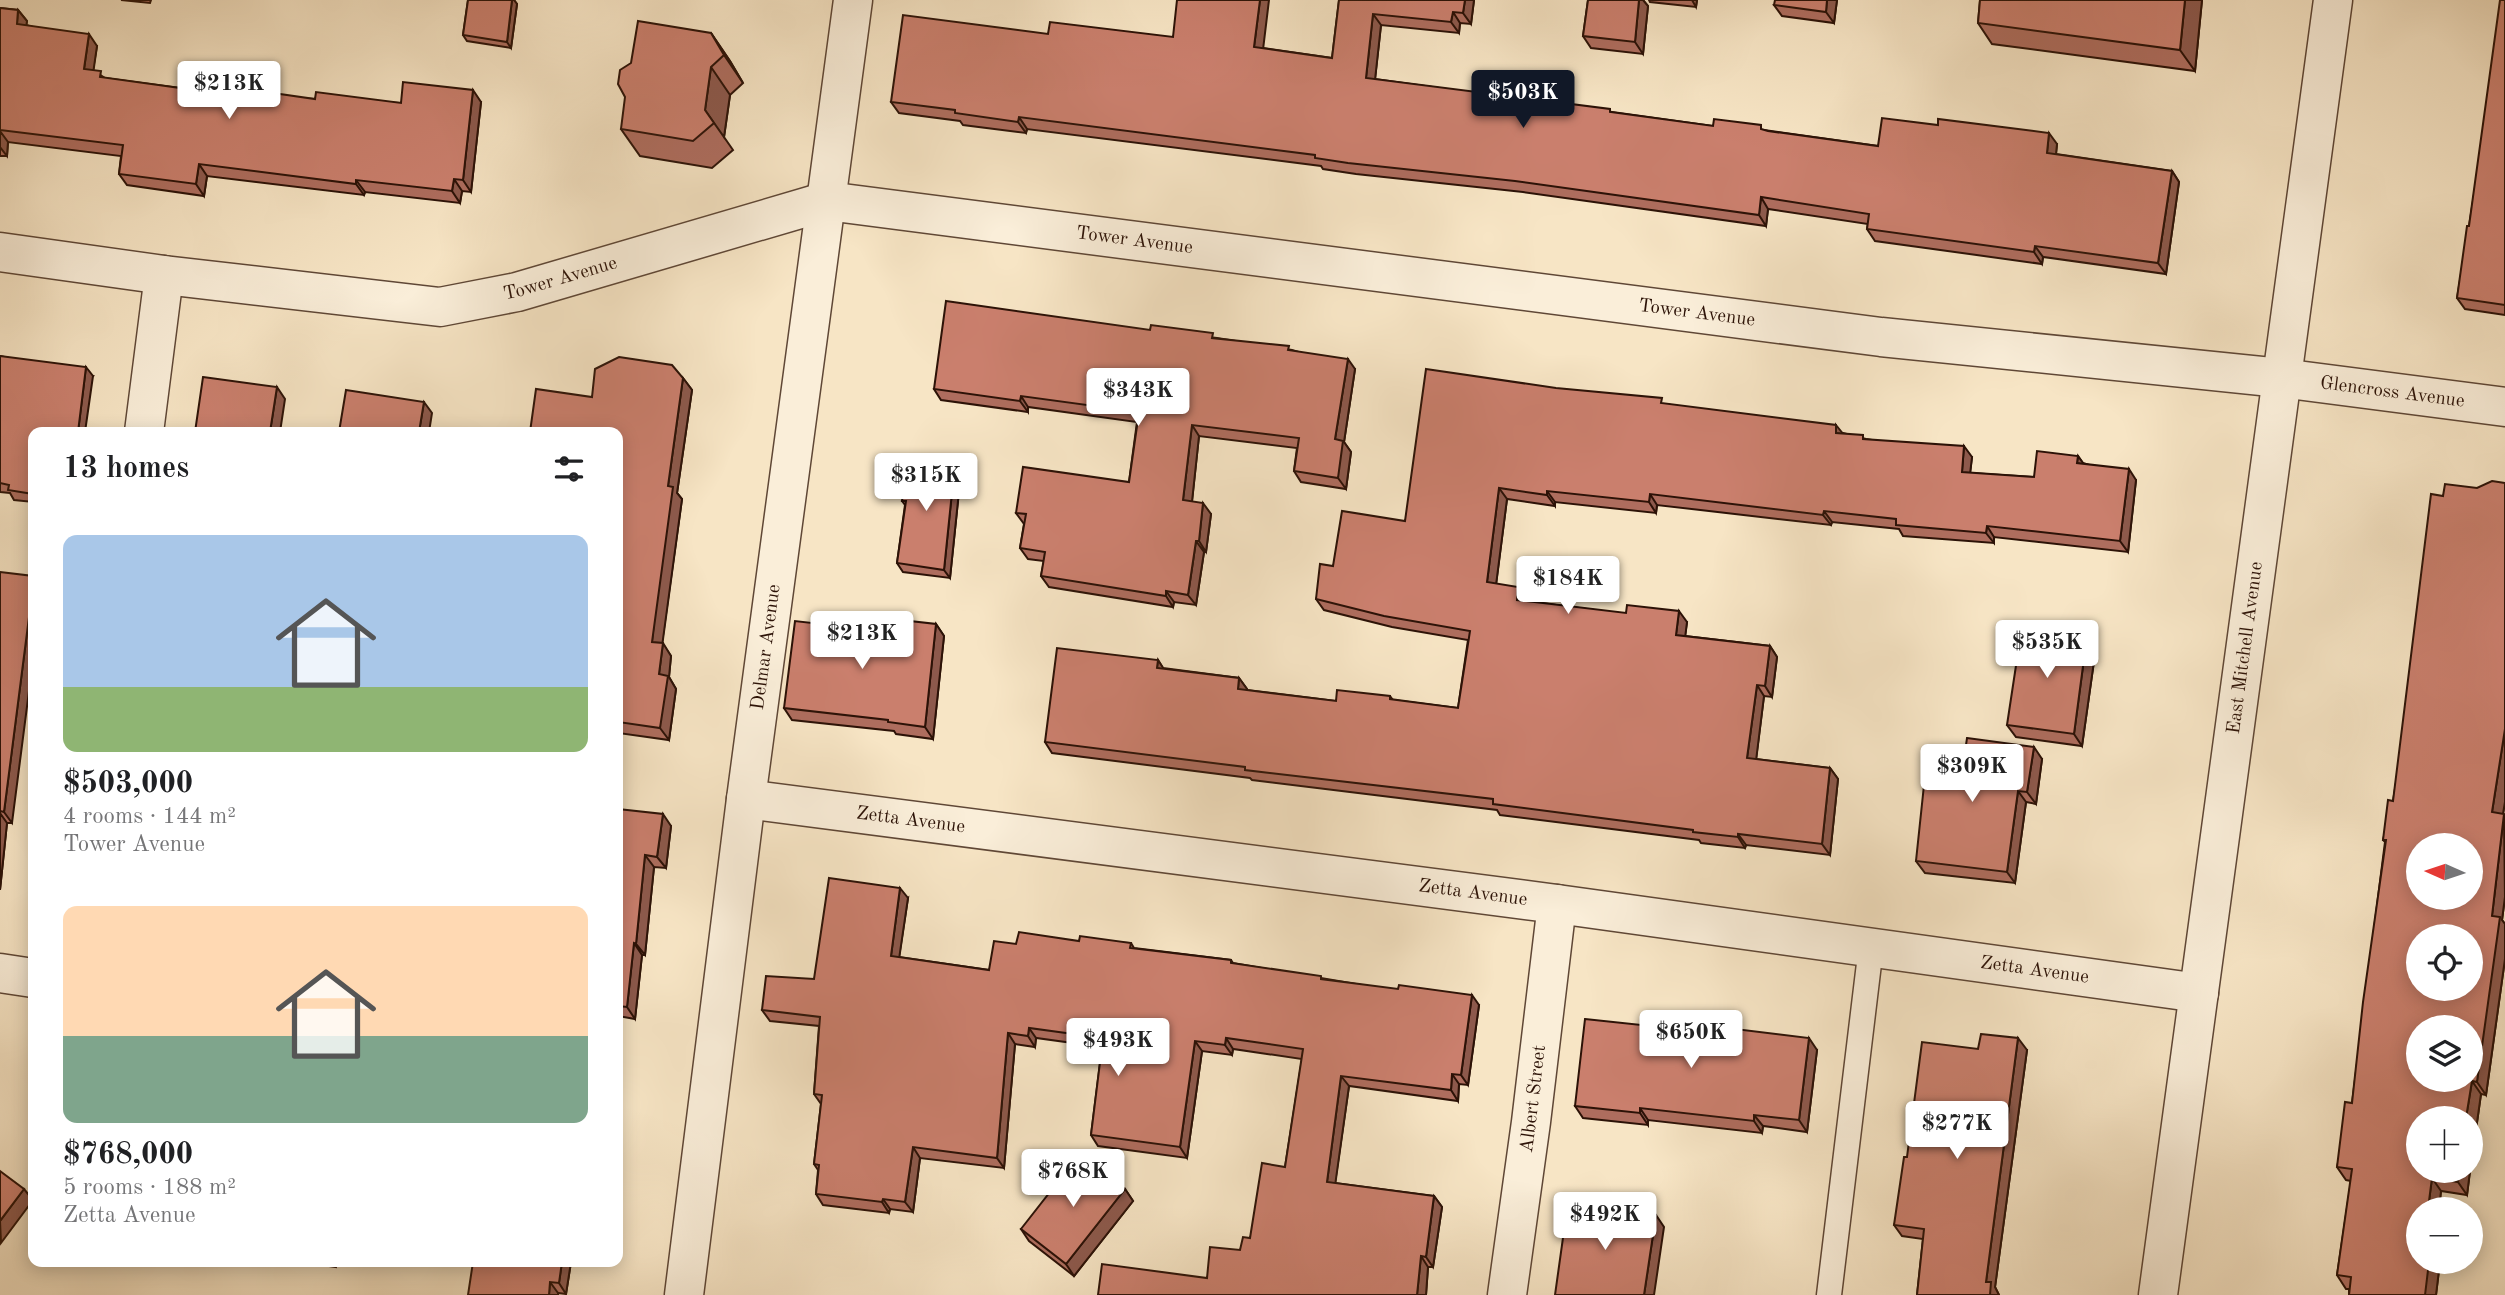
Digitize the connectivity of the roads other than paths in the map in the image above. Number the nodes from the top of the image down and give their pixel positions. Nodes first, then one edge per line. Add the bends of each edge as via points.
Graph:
1 (853, 0) edge
2 (2333, 0) edge
3 (827, 201) junction
4 (0, 253) edge
5 (164, 275) junction
6 (2281, 378) junction
7 (2505, 407) edge
8 (145, 427) edge
9 (746, 799) junction
10 (1556, 904) junction
11 (1871, 947) junction
12 (0, 973) edge
13 (28, 977) edge
14 (2199, 993) junction
15 (684, 1295) edge
16 (1507, 1295) edge
17 (1829, 1295) edge
18 (2158, 1295) edge

1 - 3 street, Delmar Avenue
2 - 6 street, East Mitchell Avenue
3 - 5 street, Tower Avenue via 517,292 440,307
3 - 6 street, Tower Avenue via 1881,337
3 - 9 street, Delmar Avenue
4 - 5 street, Tower Avenue
5 - 8 street
6 - 7 street, Glencross Avenue
6 - 14 street, East Mitchell Avenue
9 - 10 street, Zetta Avenue
9 - 15 street, Delmar Avenue
10 - 11 street, Zetta Avenue
10 - 16 street, Albert Street
11 - 14 street, Zetta Avenue
11 - 17 lane
12 - 13 street
14 - 18 street, East Mitchell Avenue

